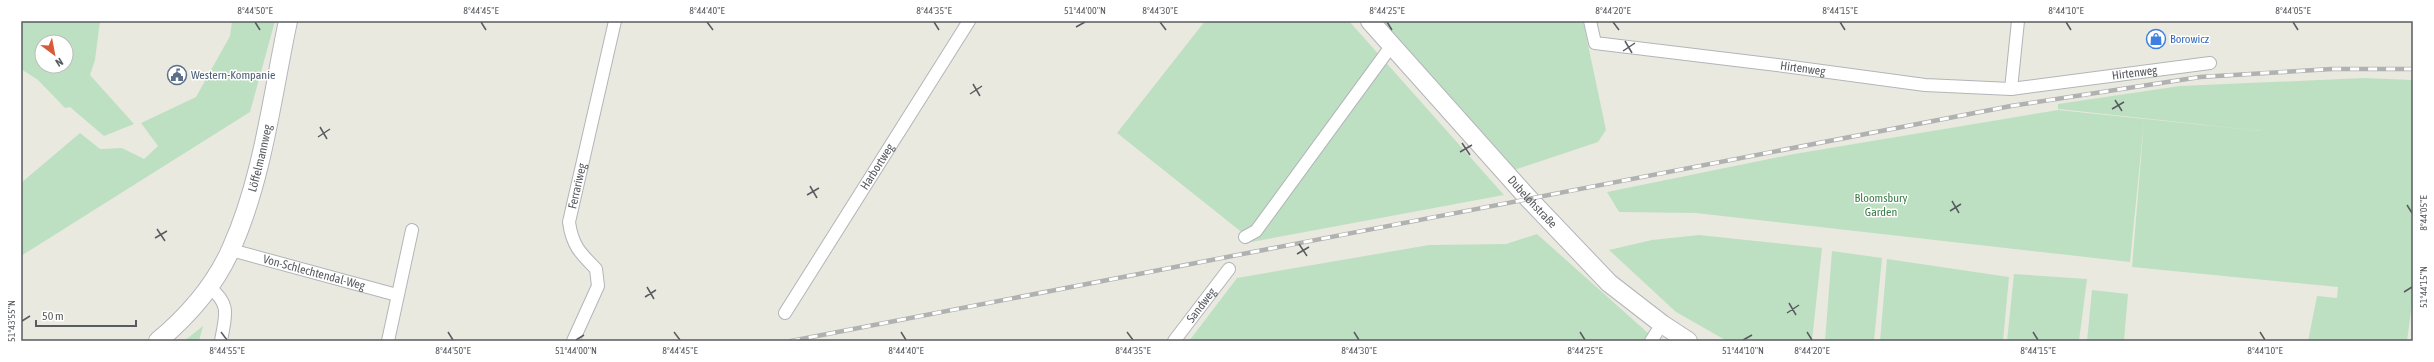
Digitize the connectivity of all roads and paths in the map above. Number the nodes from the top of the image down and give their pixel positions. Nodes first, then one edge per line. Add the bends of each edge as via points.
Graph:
1 (288, 21) edge
2 (615, 21) edge
3 (969, 21) edge
4 (1370, 21) edge
5 (1590, 21) edge
6 (2018, 21) edge
7 (1392, 45) junction
8 (2210, 63) dead end
9 (2011, 89) junction
10 (412, 230) dead end
11 (1245, 237) dead end
12 (231, 250) junction
13 (1229, 269) dead end
14 (209, 287) junction
15 (398, 295) junction
16 (785, 313) dead end
17 (1662, 324) junction
18 (158, 341) edge
19 (221, 341) edge
20 (388, 341) edge
21 (573, 341) edge
22 (1174, 341) edge
23 (1651, 341) edge
24 (1688, 341) edge

1 - 12 main road, Löffelmannweg via 254,178
2 - 21 street, Ferrariweg via 570,222 571,238 581,255 596,268 598,286
3 - 16 street, Harbortweg
4 - 7 main road, Dubelohstraße
5 - 9 street, Hirtenweg via 1595,43 1777,64 1925,85
6 - 9 street
7 - 11 street via 1256,231
7 - 17 main road, Dubelohstraße via 1609,283
8 - 9 street, Hirtenweg
10 - 15 street
12 - 14 main road, Löffelmannweg
12 - 15 street, Von-Schlechtendal-Weg
13 - 22 street, Sandweg
14 - 18 main road, Löffelmannweg via 194,307
14 - 19 street via 221,298 226,307
15 - 20 street
17 - 23 street
17 - 24 main road, Dubelohstraße

